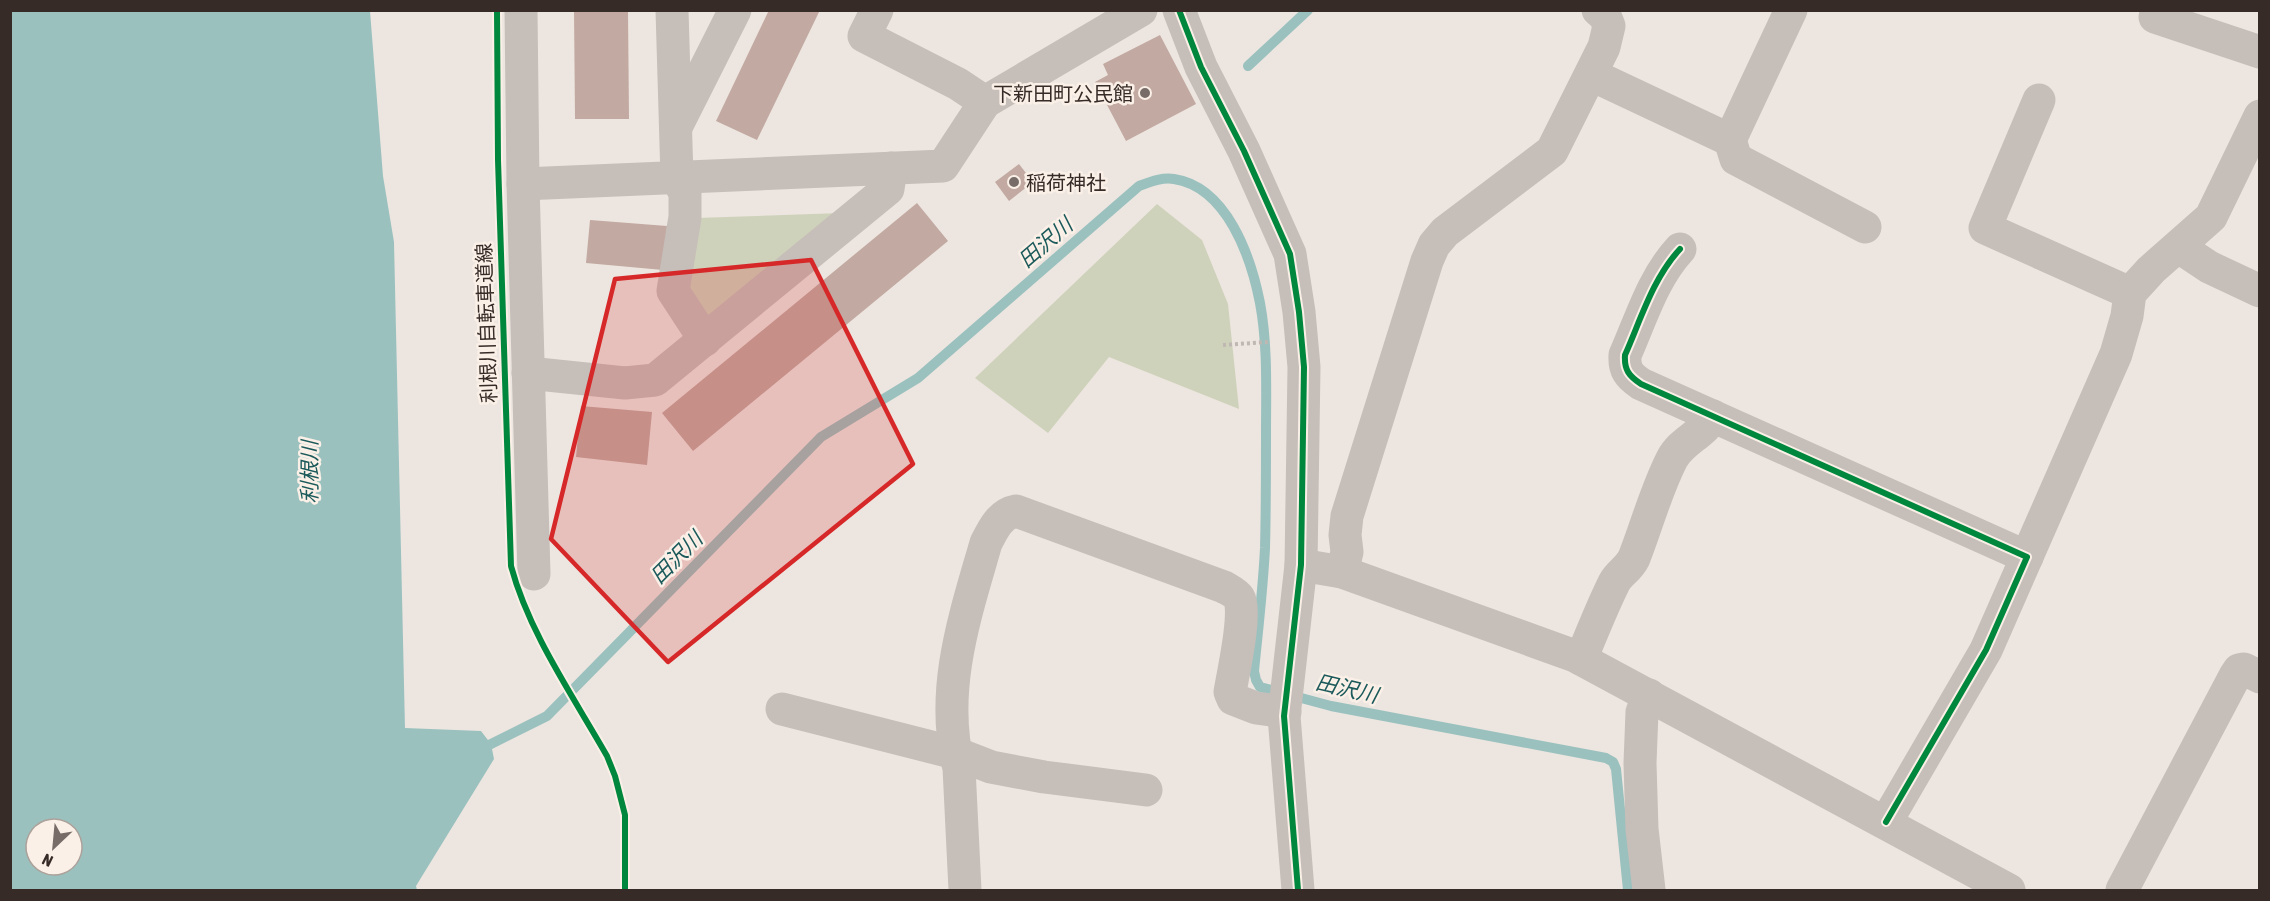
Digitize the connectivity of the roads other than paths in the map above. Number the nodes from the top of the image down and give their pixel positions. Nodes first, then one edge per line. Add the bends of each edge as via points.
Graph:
1 (521, 10) edge
2 (672, 10) edge
3 (735, 10) edge
4 (877, 10) edge
5 (1141, 10) edge
6 (1179, 10) edge
7 (1598, 10) edge
8 (1791, 10) edge
9 (2155, 17) dead end
10 (2259, 52) edge
11 (1592, 75) junction
12 (2039, 100) dead end
13 (985, 102) junction
14 (2259, 116) edge
15 (675, 129) junction
16 (1730, 140) junction
17 (891, 168) junction
18 (677, 178) junction
19 (523, 184) junction
20 (1865, 227) dead end
21 (2179, 247) junction
22 (1680, 249) dead end
23 (2259, 291) edge
24 (2130, 293) junction
25 (705, 340) junction
26 (528, 373) junction
27 (1713, 416) junction
28 (2027, 557) junction
29 (1301, 565) junction
30 (1342, 572) junction
31 (534, 574) dead end
32 (1581, 659) junction
33 (2259, 677) edge
34 (1649, 694) junction
35 (782, 709) dead end
36 (1284, 712) junction
37 (955, 753) junction
38 (1146, 790) dead end
39 (1886, 822) junction
40 (965, 891) edge
41 (1298, 891) edge
42 (1648, 891) edge
43 (2009, 891) edge
44 (2122, 891) edge

1 - 19 street
2 - 15 street
3 - 15 street
4 - 13 street via 864,36
5 - 13 street
6 - 29 street via 1201,67 1290,254 1304,367
7 - 11 street via 1609,26
8 - 16 street
9 - 10 street
11 - 16 street
11 - 30 street via 1552,151 1445,232 1434,245 1351,499
12 - 24 street via 1985,228
13 - 17 street via 943,166
14 - 21 street via 2211,217
15 - 18 street
16 - 20 street via 1736,159
17 - 18 street
17 - 25 street via 888,189
18 - 19 street
18 - 25 street via 685,193 685,217 673,291
19 - 26 street
21 - 23 street via 2209,267
21 - 24 street
22 - 27 street via 1656,282 1624,363 1641,384
24 - 28 street via 2116,354
25 - 26 street via 655,381 625,383
26 - 31 street
27 - 28 street
27 - 32 street via 1674,455 1633,559 1616,580
28 - 39 street via 1986,650
29 - 30 street
29 - 36 street
30 - 32 street
32 - 34 street
33 - 44 street via 2244,669 2235,676
34 - 39 street
34 - 42 street via 1642,712 1640,763
35 - 37 street
36 - 37 street via 1245,704 1233,699 1230,692 1242,615 1240,599 1235,594 1016,511 1008,512 994,527 965,613 952,700
36 - 41 street
37 - 38 street via 991,767
37 - 40 street
39 - 43 street

